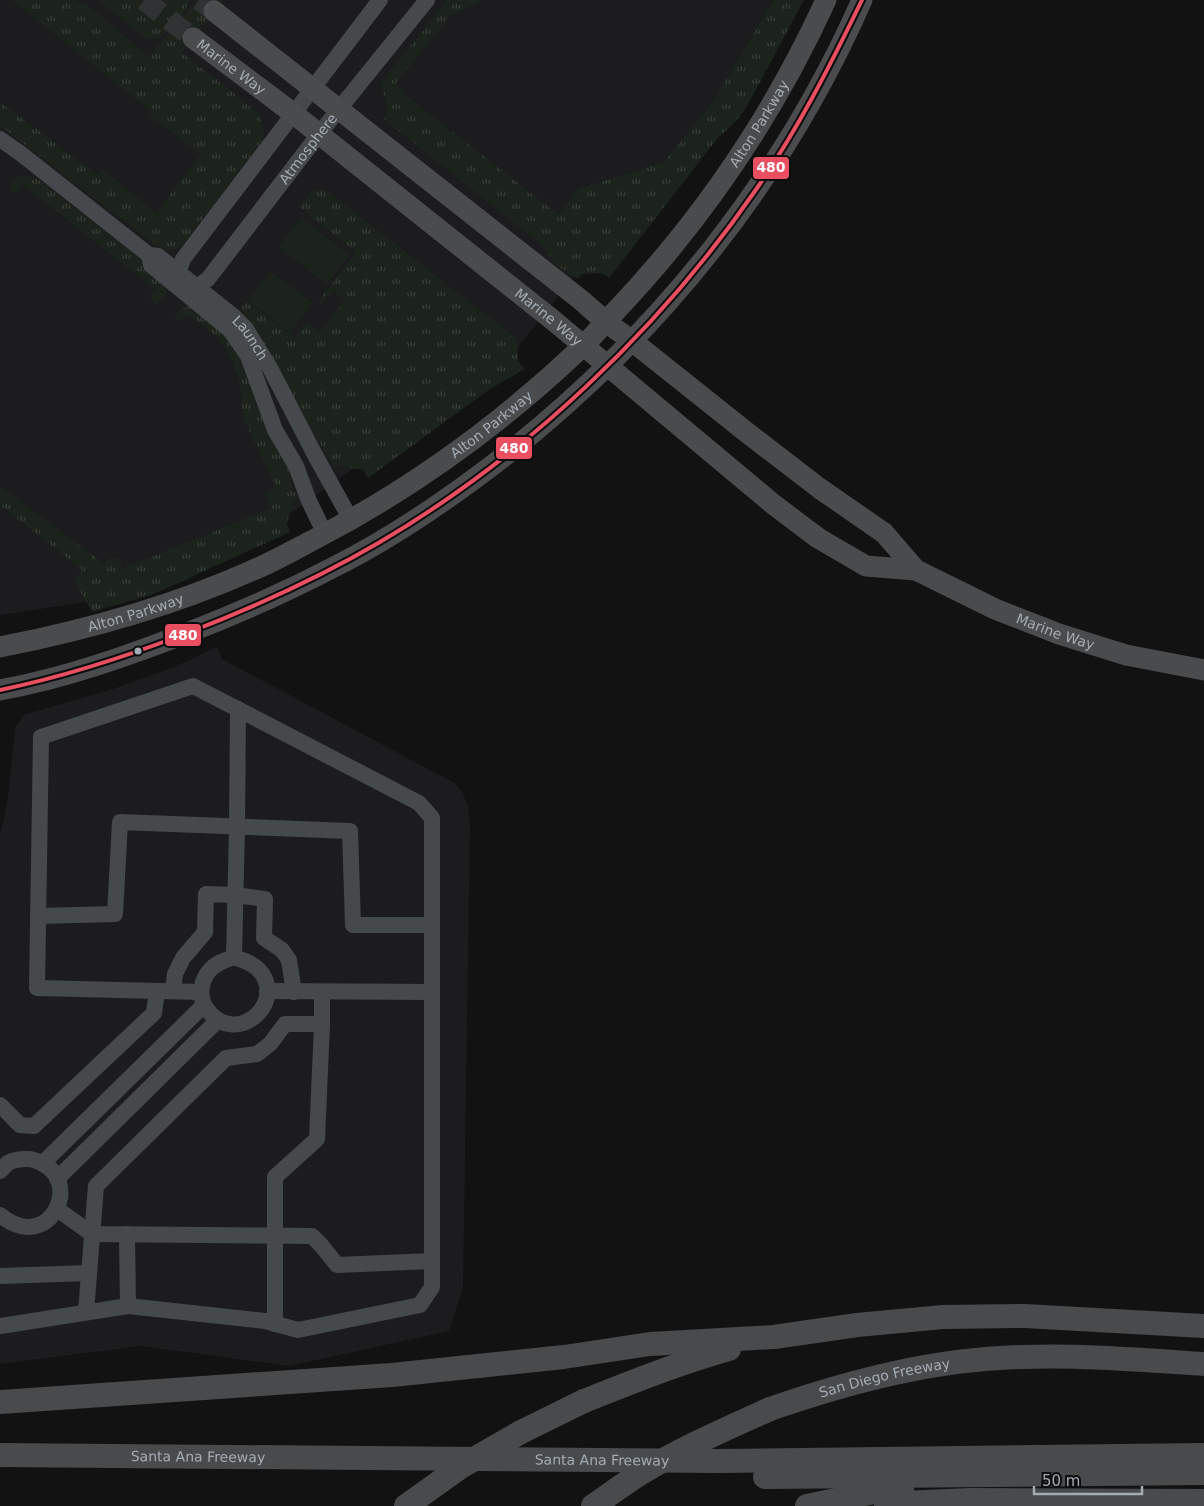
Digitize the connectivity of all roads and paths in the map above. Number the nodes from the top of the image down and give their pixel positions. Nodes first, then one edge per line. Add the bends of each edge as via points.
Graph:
1 (380, 0) edge
2 (427, 0) edge
3 (826, 0) edge
4 (862, 0) edge
5 (214, 11) tunnel mouth
6 (193, 38) tunnel mouth
7 (313, 89) junction
8 (339, 109) junction
9 (294, 114) junction
10 (320, 134) junction
11 (0, 139) edge
12 (176, 278) junction
13 (192, 290) junction
14 (606, 322) junction
15 (632, 341) junction
16 (583, 346) junction
17 (607, 367) junction
18 (315, 455) junction
19 (296, 466) junction
20 (351, 520) junction
21 (325, 534) junction
22 (916, 570) junction
23 (0, 647) edge
24 (1204, 670) edge
25 (0, 690) edge
26 (238, 709) junction
27 (237, 826) junction
28 (235, 895) junction
29 (38, 916) junction
30 (432, 925) junction
31 (234, 957) junction
32 (165, 991) junction
33 (267, 991) junction
34 (294, 992) junction
35 (322, 992) junction
36 (432, 992) junction
37 (202, 999) junction
38 (218, 1020) junction
39 (322, 1024) junction
40 (0, 1105) edge
41 (43, 1163) junction
42 (0, 1171) edge
43 (57, 1179) junction
44 (57, 1209) junction
45 (0, 1215) edge
46 (92, 1234) junction
47 (127, 1234) junction
48 (274, 1237) junction
49 (432, 1261) junction
50 (89, 1273) junction
51 (0, 1276) edge
52 (128, 1306) junction
53 (86, 1312) junction
54 (275, 1324) junction
55 (0, 1326) edge
56 (1204, 1326) edge
57 (774, 1337) junction
58 (1204, 1364) edge
59 (0, 1402) edge
60 (0, 1455) edge
61 (1204, 1455) edge
62 (690, 1461) junction
63 (1204, 1473) edge
64 (1204, 1486) edge
65 (1204, 1501) edge
66 (406, 1506) edge
67 (593, 1506) edge
68 (807, 1506) edge
69 (886, 1506) edge

1 - 7 street
2 - 8 street, Atmosphere
3 - 14 main road, Alton Parkway via 771,106 731,169 676,243
4 - 15 main road via 803,116 763,179 705,258
5 - 7 main road, Marine Way
6 - 9 main road, Marine Way
7 - 8 main road, Marine Way
7 - 9 street
8 - 10 street, Atmosphere
8 - 14 main road, Marine Way
9 - 10 main road, Marine Way
9 - 12 street via 183,259
10 - 13 street, Atmosphere via 208,279
10 - 16 main road, Marine Way
11 - 12 street, Launch via 149,255 151,265
12 - 13 street, Launch
13 - 18 street, Launch via 232,315 246,329
13 - 19 street, Launch via 230,330 248,356 275,430
14 - 15 main road, Marine Way
14 - 16 main road, Alton Parkway
15 - 17 main road
15 - 22 main road, Marine Way via 819,488 884,533
16 - 17 main road, Marine Way
16 - 20 main road, Alton Parkway via 467,445
17 - 22 main road, Marine Way via 818,538 866,566
17 - 25 main road via 571,402 472,481 404,527 335,567 251,607 151,647 87,668
18 - 19 street
18 - 20 street, Launch
19 - 21 street, Launch
20 - 21 main road, Alton Parkway
21 - 23 main road, Alton Parkway via 252,571 169,603 96,626
22 - 24 main road, Marine Way via 994,610 1059,634 1126,655
26 - 27 street
26 - 29 street via 193,686 41,738
26 - 30 street via 419,803 432,818
27 - 28 street
27 - 29 street via 120,822 116,914
27 - 30 street via 350,831 353,925
28 - 31 street
28 - 32 street via 206,894 205,932 183,958
28 - 34 street via 264,900 264,938 282,950 289,960
29 - 32 street via 37,988
30 - 36 street
31 - 33 street via 257,968 265,979
31 - 37 street via 211,969 204,980
32 - 37 street
32 - 40 street via 154,1013 34,1126 20,1125
33 - 34 street
33 - 38 street via 265,1004 258,1015 247,1022 234,1025
34 - 35 street
35 - 36 street
35 - 39 street
36 - 49 street
37 - 38 street via 211,1015
37 - 41 street
38 - 43 street
39 - 46 street via 285,1024 270,1044 257,1054 226,1058 96,1186
39 - 48 street via 317,1139 274,1177
41 - 42 street via 30,1159 16,1160
41 - 43 street
43 - 44 street via 61,1197
44 - 45 street via 49,1220 23,1228 10,1224
44 - 46 street
46 - 47 street
46 - 50 street
47 - 48 street
47 - 52 street
48 - 49 street via 312,1236 337,1264
48 - 54 street
49 - 54 street via 432,1287 420,1304 298,1330
50 - 51 street
50 - 53 street
52 - 53 street
52 - 54 street
53 - 55 street
56 - 57 highway via 1025,1316 943,1317
57 - 59 highway via 650,1344 564,1357 392,1375
57 - 66 highway, bridge via 693,1359 584,1401 462,1466
58 - 67 highway, San Diego Freeway, bridge via 1020,1356 915,1368 824,1390 770,1409 679,1452
60 - 62 highway, Santa Ana Freeway
61 - 62 highway, Santa Ana Freeway
62 - 63 highway via 719,1477
64 - 68 highway via 947,1485 879,1491
65 - 69 highway via 970,1500

